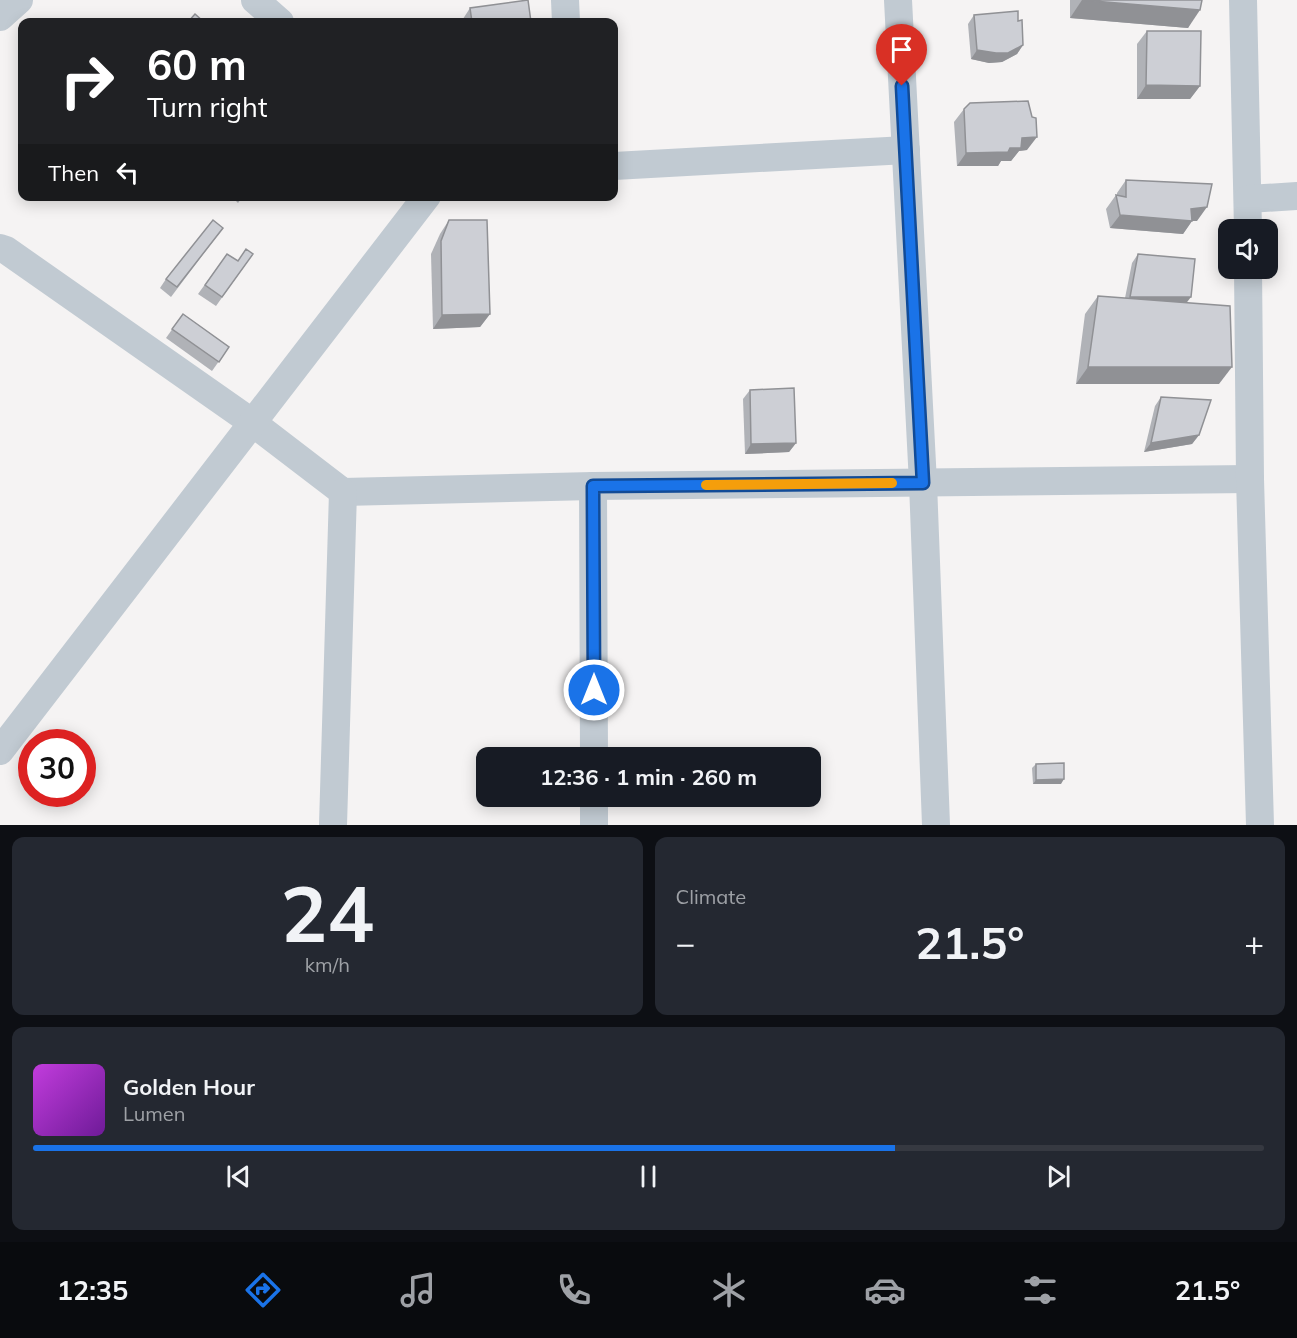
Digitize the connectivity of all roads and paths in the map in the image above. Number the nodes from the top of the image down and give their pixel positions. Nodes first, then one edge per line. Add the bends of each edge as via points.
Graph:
1 (19, 0) edge
2 (255, 0) edge
3 (565, 0) edge
4 (898, 0) edge
5 (1243, 0) edge
6 (0, 17) edge
7 (275, 18) edge
8 (566, 18) edge
9 (906, 150) junction
10 (618, 166) edge
11 (1297, 196) edge
12 (1248, 199) junction
13 (423, 201) edge
14 (1248, 219) edge
15 (2, 245) edge
16 (1248, 279) edge
17 (253, 423) junction
18 (1250, 479) junction
19 (923, 483) junction
20 (593, 486) junction
21 (343, 492) junction
22 (594, 747) edge
23 (0, 751) edge
24 (594, 807) edge
25 (333, 825) edge
26 (594, 825) edge
27 (936, 825) edge
28 (1260, 825) edge

1 - 6 street
2 - 7 street
3 - 8 street
4 - 9 street
5 - 12 street
9 - 10 street
9 - 19 street
11 - 12 street
12 - 14 street
13 - 17 street
15 - 17 street
16 - 18 street
17 - 21 street
17 - 23 street
18 - 19 street
18 - 28 street
19 - 20 street
19 - 27 street
20 - 21 street
20 - 22 street
21 - 25 street
24 - 26 street

